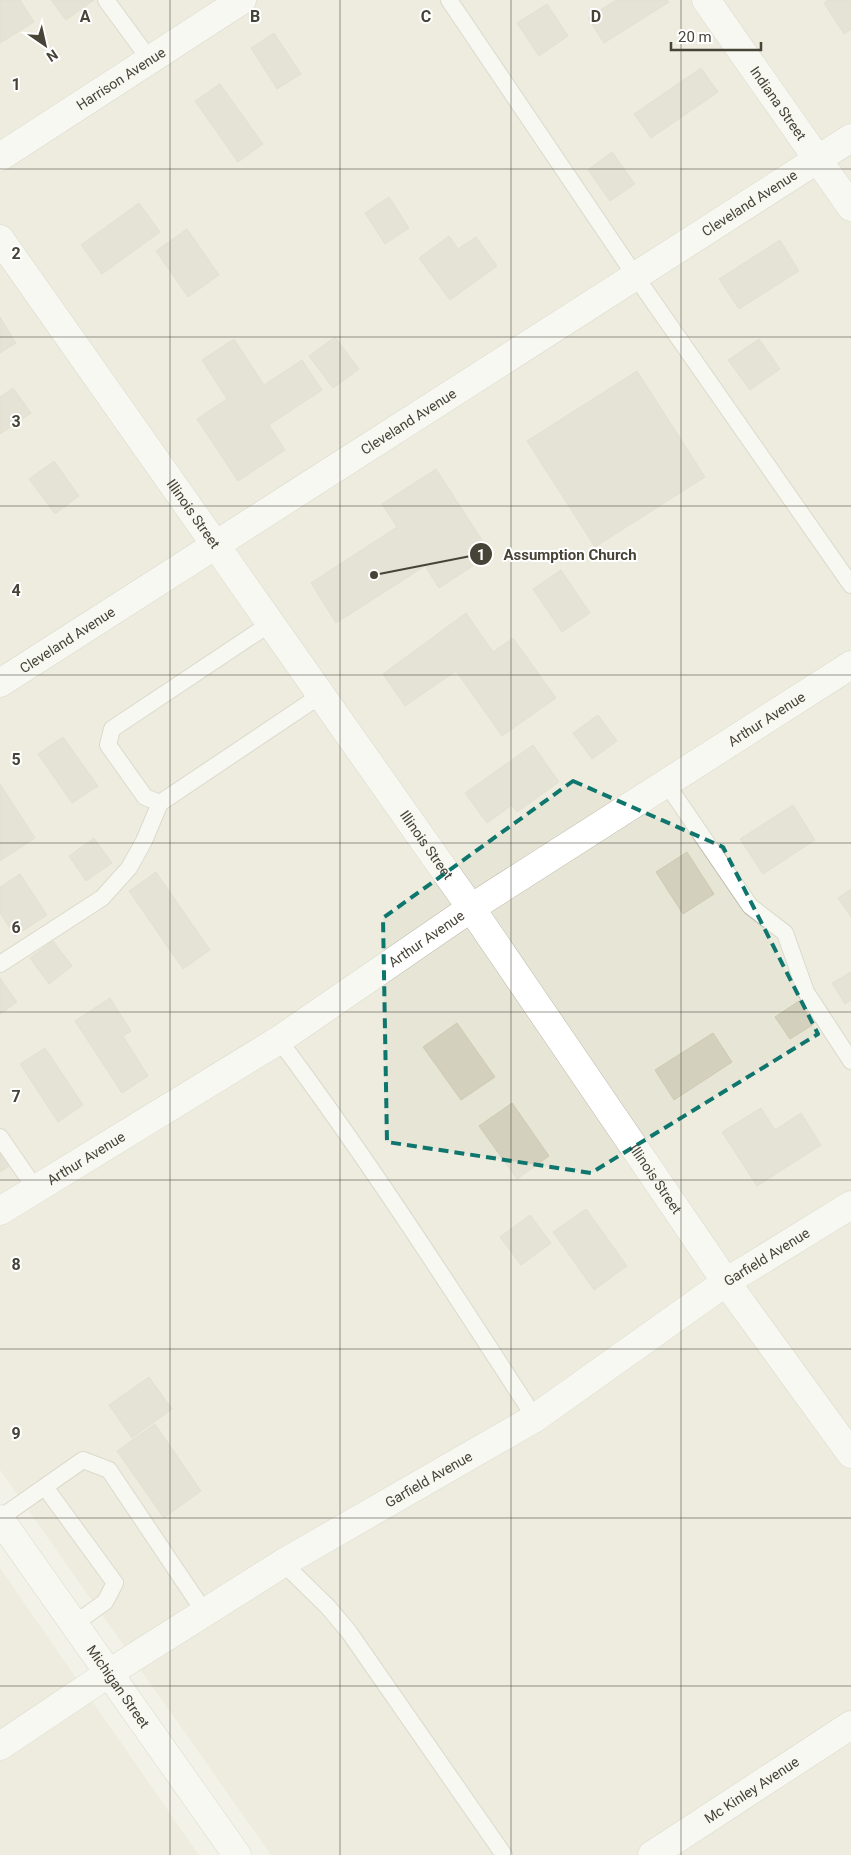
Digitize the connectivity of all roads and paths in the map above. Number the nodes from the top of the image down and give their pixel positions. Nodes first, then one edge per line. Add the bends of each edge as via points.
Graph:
1 (106, 0) edge
2 (242, 0) edge
3 (449, 0) edge
4 (706, 0) edge
5 (150, 60) junction
6 (851, 138) edge
7 (0, 157) edge
8 (817, 160) junction
9 (851, 207) edge
10 (0, 239) edge
11 (636, 277) junction
12 (217, 546) junction
13 (851, 584) edge
14 (271, 623) junction
15 (851, 665) edge
16 (0, 683) edge
17 (321, 695) junction
18 (666, 783) junction
19 (160, 803) junction
20 (471, 908) junction
21 (0, 964) edge
22 (279, 1040) junction
23 (851, 1061) edge
24 (0, 1137) edge
25 (35, 1188) junction
26 (851, 1205) edge
27 (0, 1211) edge
28 (726, 1282) junction
29 (535, 1418) junction
30 (851, 1454) edge
31 (45, 1487) junction
32 (0, 1518) edge
33 (283, 1563) junction
34 (205, 1613) junction
35 (74, 1624) junction
36 (109, 1673) junction
37 (851, 1725) edge
38 (0, 1746) edge
39 (237, 1855) edge
40 (504, 1855) edge
41 (652, 1855) edge

1 - 5 lane
2 - 5 street, Harrison Avenue
3 - 11 lane
4 - 8 street, Indiana Street
5 - 7 street, Harrison Avenue
6 - 8 street, Cleveland Avenue
8 - 9 street, Indiana Street
8 - 11 street, Cleveland Avenue
10 - 12 street, Illinois Street
11 - 12 street, Cleveland Avenue
11 - 13 lane
12 - 14 street, Illinois Street
12 - 16 street, Cleveland Avenue
14 - 17 street, Illinois Street
14 - 19 lane via 112,729 108,745 145,797
15 - 18 street, Arthur Avenue
17 - 19 lane
17 - 20 street, Illinois Street
18 - 20 street, Arthur Avenue
18 - 23 lane via 750,906 785,933 806,992
19 - 21 lane via 129,868 102,898
20 - 22 street, Arthur Avenue
20 - 28 street, Illinois Street
22 - 25 street, Arthur Avenue
22 - 29 lane via 332,1110
24 - 25 lane
25 - 27 street, Arthur Avenue
26 - 28 street, Garfield Avenue
28 - 29 street, Garfield Avenue
28 - 30 street, Illinois Street
29 - 33 street, Garfield Avenue
31 - 32 lane
31 - 34 lane via 83,1460 109,1470
31 - 35 lane via 115,1583 105,1602
32 - 35 street, Michigan Street
33 - 34 street, Garfield Avenue
33 - 40 lane via 349,1632
34 - 36 street, Garfield Avenue
35 - 36 street, Michigan Street
36 - 38 street, Garfield Avenue
36 - 39 street, Michigan Street
37 - 41 street, Mc Kinley Avenue

